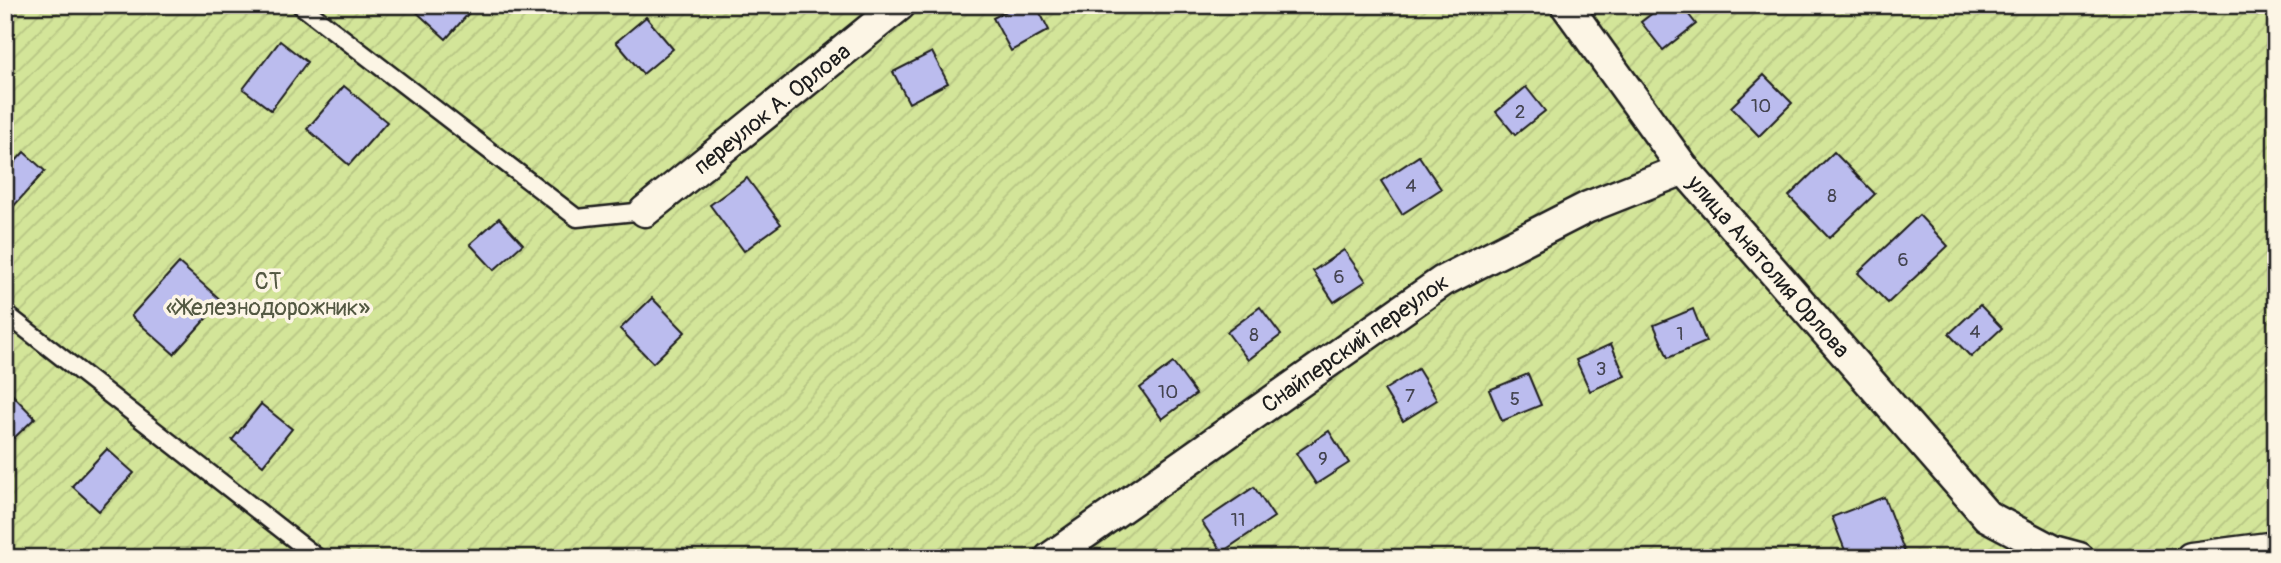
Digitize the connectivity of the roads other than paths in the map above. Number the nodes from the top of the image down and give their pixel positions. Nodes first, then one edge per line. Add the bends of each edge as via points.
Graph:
1 (300, 5) edge
2 (900, 5) edge
3 (1566, 5) edge
4 (1684, 169) junction
5 (645, 211) joint
6 (5, 313) edge
7 (2276, 547) edge
8 (318, 558) edge
9 (1051, 558) edge
10 (2079, 558) edge
11 (2191, 558) edge

1 - 5 lane via 577,219
2 - 5 street, переулок А. Орлова
3 - 4 street, улица Анатолия Орлова
4 - 9 street, Снайперский переулок via 1588,207 1443,281
4 - 10 street, улица Анатолия Орлова via 1987,516 2053,551
6 - 8 lane
7 - 11 street

